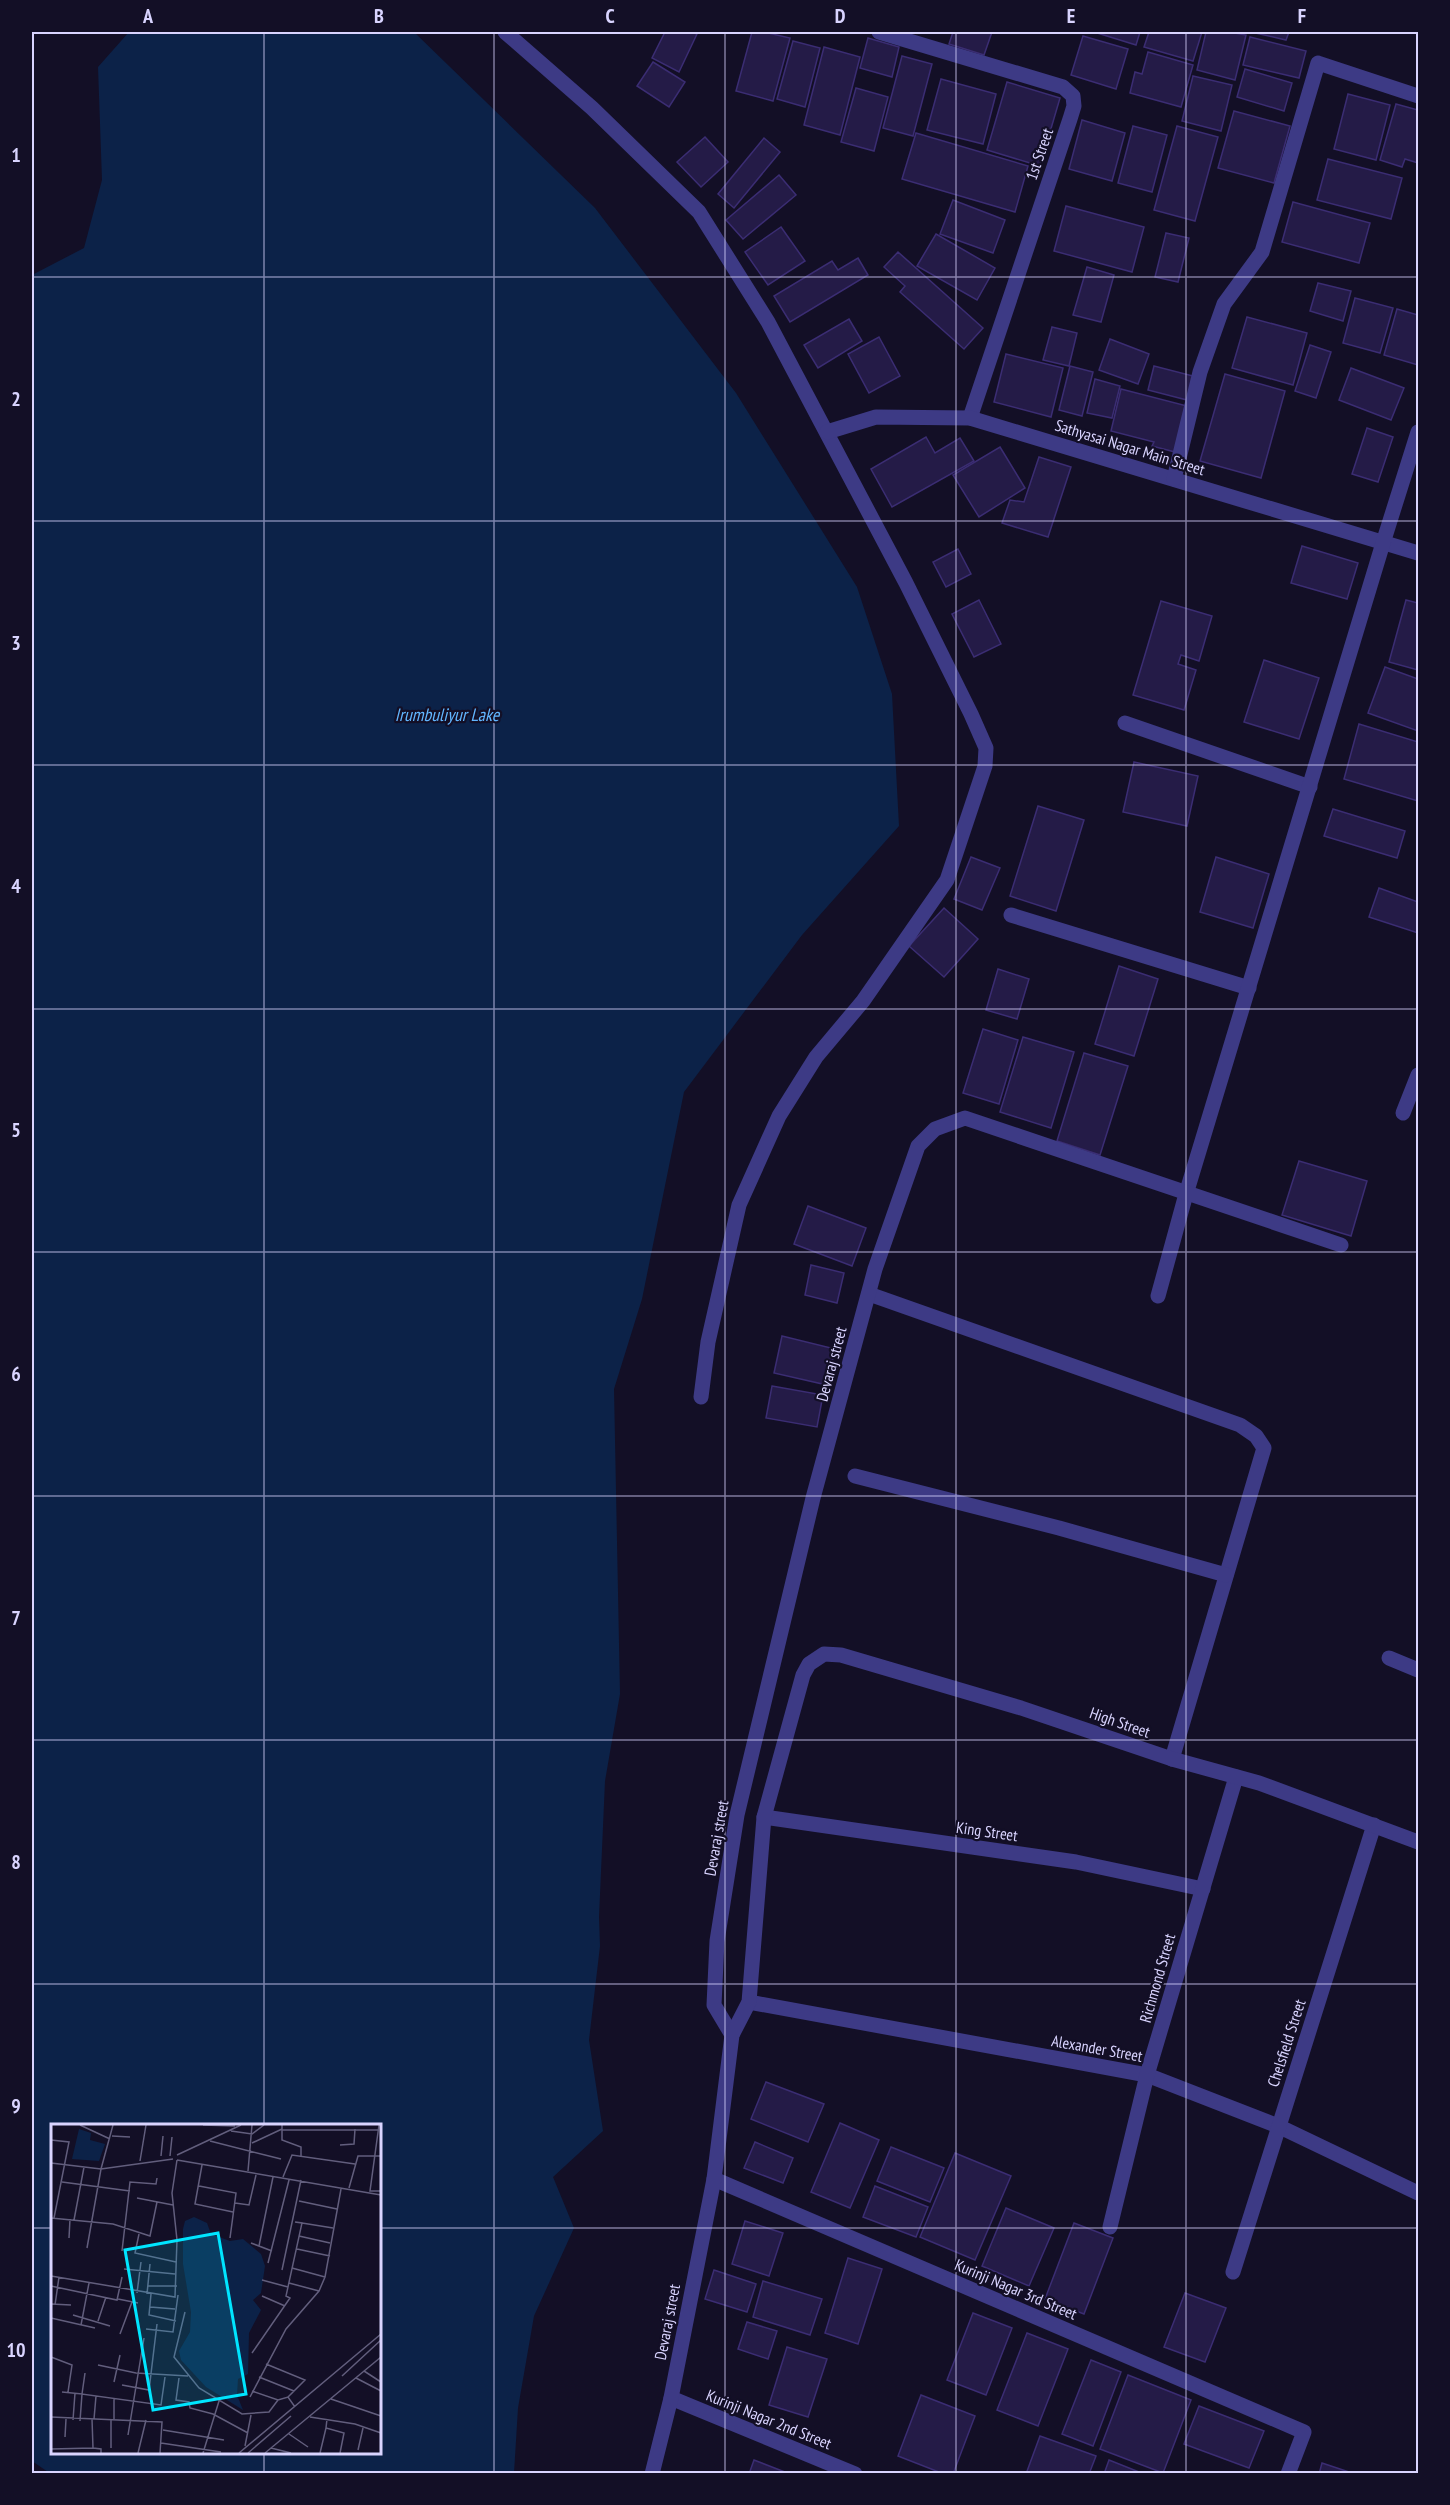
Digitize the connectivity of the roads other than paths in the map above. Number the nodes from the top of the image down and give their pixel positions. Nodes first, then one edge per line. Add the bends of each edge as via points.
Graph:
1 (506, 32) edge
2 (879, 32) edge
3 (1419, 96) edge
4 (970, 418) junction
5 (827, 432) junction
6 (1419, 432) edge
7 (1174, 479) junction
8 (1383, 543) junction
9 (1419, 553) edge
10 (1125, 723) dead end
11 (1310, 787) junction
12 (1011, 915) dead end
13 (1249, 988) junction
14 (1419, 1075) edge
15 (1402, 1113) dead end
16 (1186, 1194) junction
17 (1341, 1245) dead end
18 (869, 1294) junction
19 (1158, 1296) dead end
20 (701, 1397) dead end
21 (855, 1476) dead end
22 (1226, 1575) junction
23 (1389, 1658) dead end
24 (809, 1664) joint
25 (1419, 1670) edge
26 (1173, 1759) junction
27 (1236, 1777) junction
28 (764, 1816) junction
29 (1374, 1825) junction
30 (1419, 1842) edge
31 (1203, 1889) junction
32 (749, 2002) junction
33 (732, 2035) junction
34 (1148, 2075) junction
35 (1278, 2126) junction
36 (714, 2180) junction
37 (1419, 2193) edge
38 (1110, 2227) dead end
39 (1233, 2272) dead end
40 (671, 2398) junction
41 (652, 2474) edge
42 (855, 2474) edge
43 (1288, 2474) edge

1 - 5 street via 592,108 699,212 768,322
2 - 4 street, 1st Street via 1063,87 1073,96 1070,119
3 - 7 street via 1318,63 1262,252 1224,304 1207,352
4 - 5 street, Sathyasai Nagar Main Street via 876,417
4 - 7 street, Sathyasai Nagar Main Street
5 - 20 street via 972,714 986,748 985,766 947,880 863,1001 816,1057 779,1116 739,1205 708,1342
6 - 8 street
7 - 8 street, Sathyasai Nagar Main Street
8 - 9 street, Sathyasai Nagar Main Street
8 - 11 street
10 - 11 street
11 - 13 street
12 - 13 street
13 - 16 street
14 - 15 street
16 - 17 street, Devaraj street
16 - 18 street, Devaraj street via 965,1118 935,1129 918,1146
16 - 19 street
18 - 22 street via 1240,1425 1256,1436 1264,1448
18 - 33 street, Devaraj street via 813,1498 737,1815 717,1941 714,2005
21 - 22 street
22 - 26 street
23 - 25 street
24 - 26 street, High Street via 824,1653 841,1655 1021,1708
24 - 28 street, Devaraj street
26 - 27 street, High Street
27 - 29 street, High Street
27 - 31 street, Richmond Street
28 - 31 street, King Street via 1076,1862
28 - 32 street, Devaraj street
29 - 30 street, High Street
29 - 35 street, Chelsfield Street
31 - 34 street, Richmond Street
32 - 33 street, Devaraj street
32 - 34 street, Alexander Street
33 - 36 street, Devaraj street
34 - 35 street, Alexander Street
34 - 38 street, Richmond Street
35 - 37 street, Alexander Street
35 - 39 street, Chelsfield Street
36 - 40 street, Devaraj street
36 - 43 street, Kurinji Nagar 3rd Street via 1304,2432
40 - 41 street, Devaraj street
40 - 42 street, Kurinji Nagar 2nd Street

